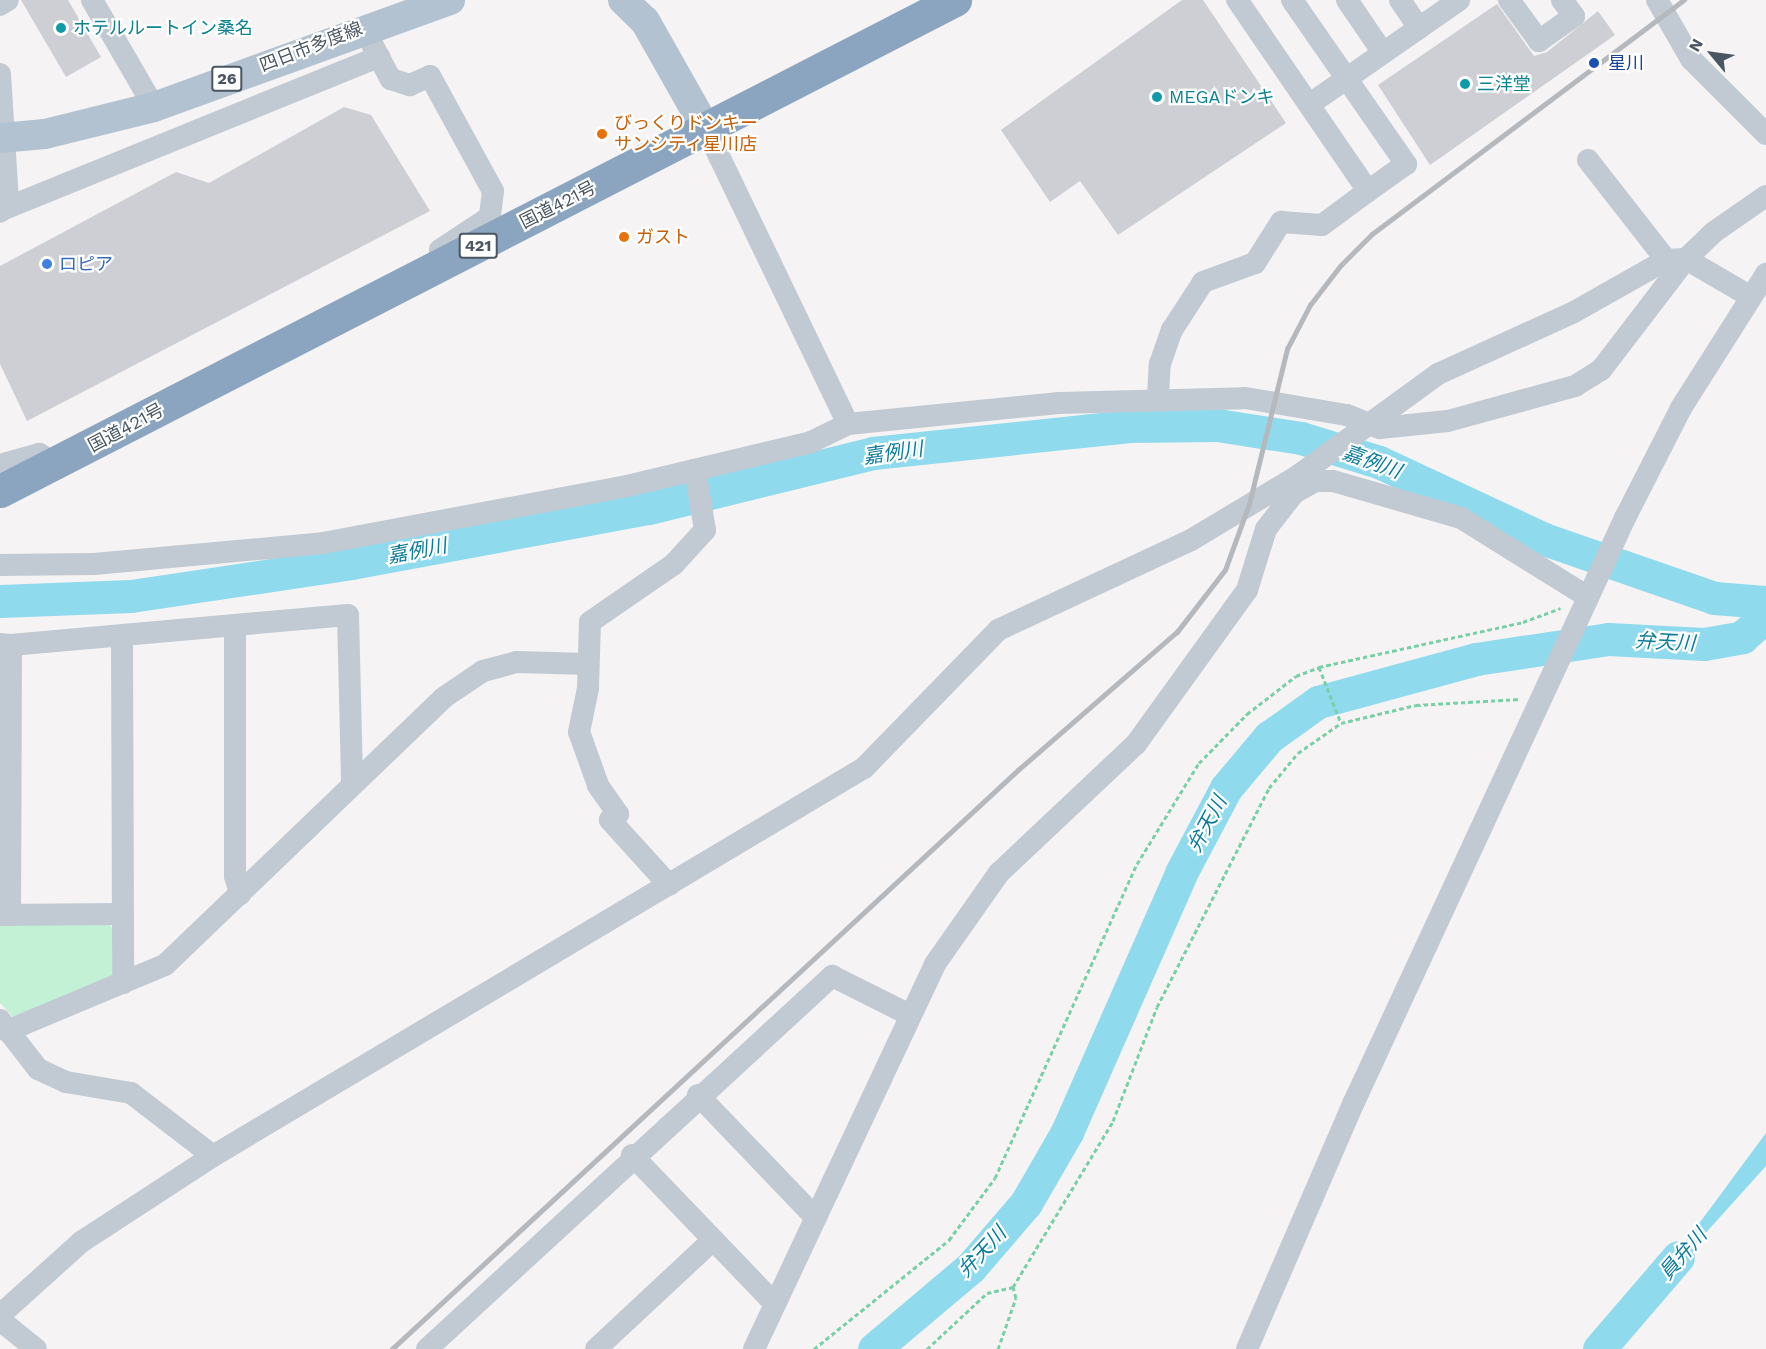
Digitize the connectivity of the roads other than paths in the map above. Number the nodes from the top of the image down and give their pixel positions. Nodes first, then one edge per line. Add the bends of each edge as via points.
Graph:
1 (8, 0) edge
2 (92, 0) edge
3 (450, 0) edge
4 (623, 0) edge
5 (955, 0) edge
6 (1237, 0) edge
7 (1292, 0) edge
8 (1347, 0) edge
9 (1400, 0) edge
10 (1509, 0) edge
11 (1562, 0) edge
12 (1657, 0) edge
13 (1456, 1) edge
14 (0, 5) edge
15 (363, 27) junction
16 (1419, 28) junction
17 (1383, 53) junction
18 (379, 57) junction
19 (0, 74) edge
20 (1347, 79) junction
21 (1310, 104) junction
22 (154, 107) junction
23 (706, 129) junction
24 (1766, 134) edge
25 (1, 138) edge
26 (1588, 160) dead end
27 (1368, 191) junction
28 (1766, 196) edge
29 (2, 210) edge
30 (1676, 259) junction
31 (435, 268) junction
32 (1766, 274) edge
33 (1751, 297) junction
34 (1158, 396) junction
35 (848, 424) junction
36 (1365, 428) junction
37 (58, 464) junction
38 (0, 465) edge
39 (696, 474) junction
40 (1302, 480) junction
41 (0, 491) edge
42 (0, 565) edge
43 (1588, 597) junction
44 (235, 628) junction
45 (122, 639) junction
46 (6, 645) edge
47 (588, 664) junction
48 (352, 784) junction
49 (669, 885) junction
50 (240, 894) junction
51 (120, 914) junction
52 (5, 915) edge
53 (123, 983) junction
54 (910, 1015) junction
55 (4, 1025) edge
56 (698, 1095) junction
57 (213, 1155) junction
58 (632, 1155) junction
59 (813, 1215) junction
60 (712, 1241) junction
61 (773, 1302) junction
62 (0, 1315) edge
63 (0, 1320) edge
64 (36, 1349) edge
65 (428, 1349) edge
66 (596, 1349) edge
67 (754, 1349) edge
68 (1247, 1349) edge

1 - 14 street
2 - 22 street
3 - 15 main road, 四日市多度線 / 26
4 - 23 main road via 645,21
5 - 23 highway, 国道421号 / 421
6 - 21 street
7 - 20 street
8 - 17 street
9 - 16 street
10 - 11 street via 1539,41 1574,16
12 - 24 street via 1691,59
13 - 16 street
15 - 18 street
15 - 22 main road, 四日市多度線 / 26
16 - 17 street
17 - 20 street
18 - 29 street
18 - 31 street via 391,79 410,85 430,76 493,191 490,217 433,254
19 - 25 street
20 - 21 street
20 - 27 street via 1406,164
21 - 27 street
22 - 25 main road, 四日市多度線 / 26 via 45,134
23 - 31 highway, 国道421号 / 421
23 - 35 street
25 - 29 street
26 - 30 street
27 - 34 street via 1323,225 1281,222 1255,263 1203,282 1172,330 1160,364
28 - 30 street
30 - 33 street
30 - 36 street via 1574,312 1438,374
30 - 36 street via 1601,370 1575,386 1448,421
31 - 37 highway, 国道421号 / 421
32 - 33 street
33 - 43 street via 1681,408
34 - 35 street
34 - 36 street via 1245,398
35 - 39 street via 811,442
36 - 40 street
37 - 38 street via 39,453
37 - 41 highway, 国道421号 / 421
39 - 42 street via 323,543 94,564
39 - 47 street via 705,530 674,564 590,622
40 - 43 street via 1352,484 1461,518
40 - 49 street via 1138,569 998,630 864,768
40 - 54 street via 1266,529 1246,590 1136,744 999,873 935,964
43 - 68 street
44 - 45 street
44 - 48 street via 348,615
44 - 50 street via 235,876
45 - 46 street
45 - 51 street
46 - 52 street
47 - 48 street via 517,662 483,671 443,698
47 - 49 street via 579,732 584,751 618,814 610,820
48 - 50 street
49 - 57 street
50 - 53 street via 165,965
51 - 52 street
51 - 53 street
53 - 55 street
54 - 56 street via 832,975
54 - 59 street
55 - 57 street via 38,1069 66,1082 131,1093
56 - 58 street
56 - 59 street
57 - 62 street via 88,1237
58 - 60 street
58 - 65 street
59 - 61 street
60 - 61 street
60 - 66 street
61 - 67 street
63 - 64 street

